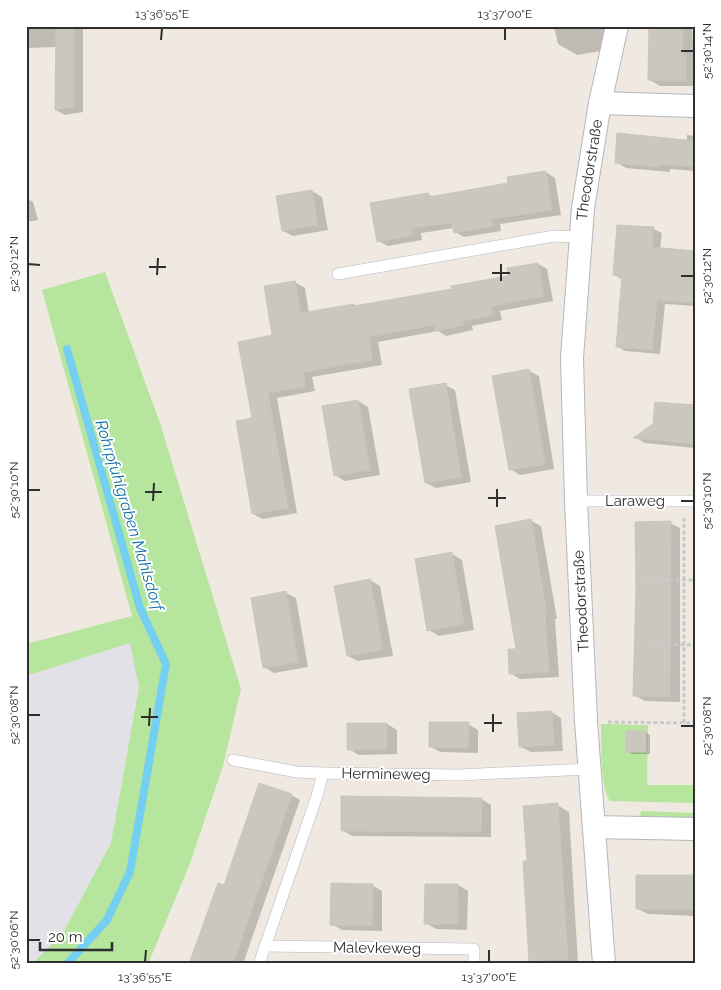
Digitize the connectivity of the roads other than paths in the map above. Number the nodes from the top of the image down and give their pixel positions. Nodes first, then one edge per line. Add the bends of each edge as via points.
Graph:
1 (617, 26) edge
2 (600, 103) junction
3 (695, 106) edge
4 (580, 237) junction
5 (338, 274) dead end
6 (576, 501) junction
7 (689, 501) edge
8 (233, 760) dead end
9 (589, 769) junction
10 (323, 773) junction
11 (594, 827) junction
12 (695, 829) edge
13 (265, 946) junction
14 (259, 964) edge
15 (474, 964) edge
16 (604, 964) edge

1 - 2 street, Theodorstraße
2 - 3 street, Theodorstraße
2 - 4 street, Theodorstraße
4 - 5 lane, Theodorstraße via 554,236
4 - 6 street, Theodorstraße via 572,358
6 - 7 lane, Laraweg
6 - 9 street, Theodorstraße
8 - 10 lane via 297,772
9 - 10 lane, Hermineweg via 458,775
9 - 11 street, Theodorstraße
10 - 13 lane, Hermineweg
11 - 12 street
11 - 16 street, Theodorstraße
13 - 14 lane, Hermineweg
13 - 15 lane, Malevkeweg via 474,949

